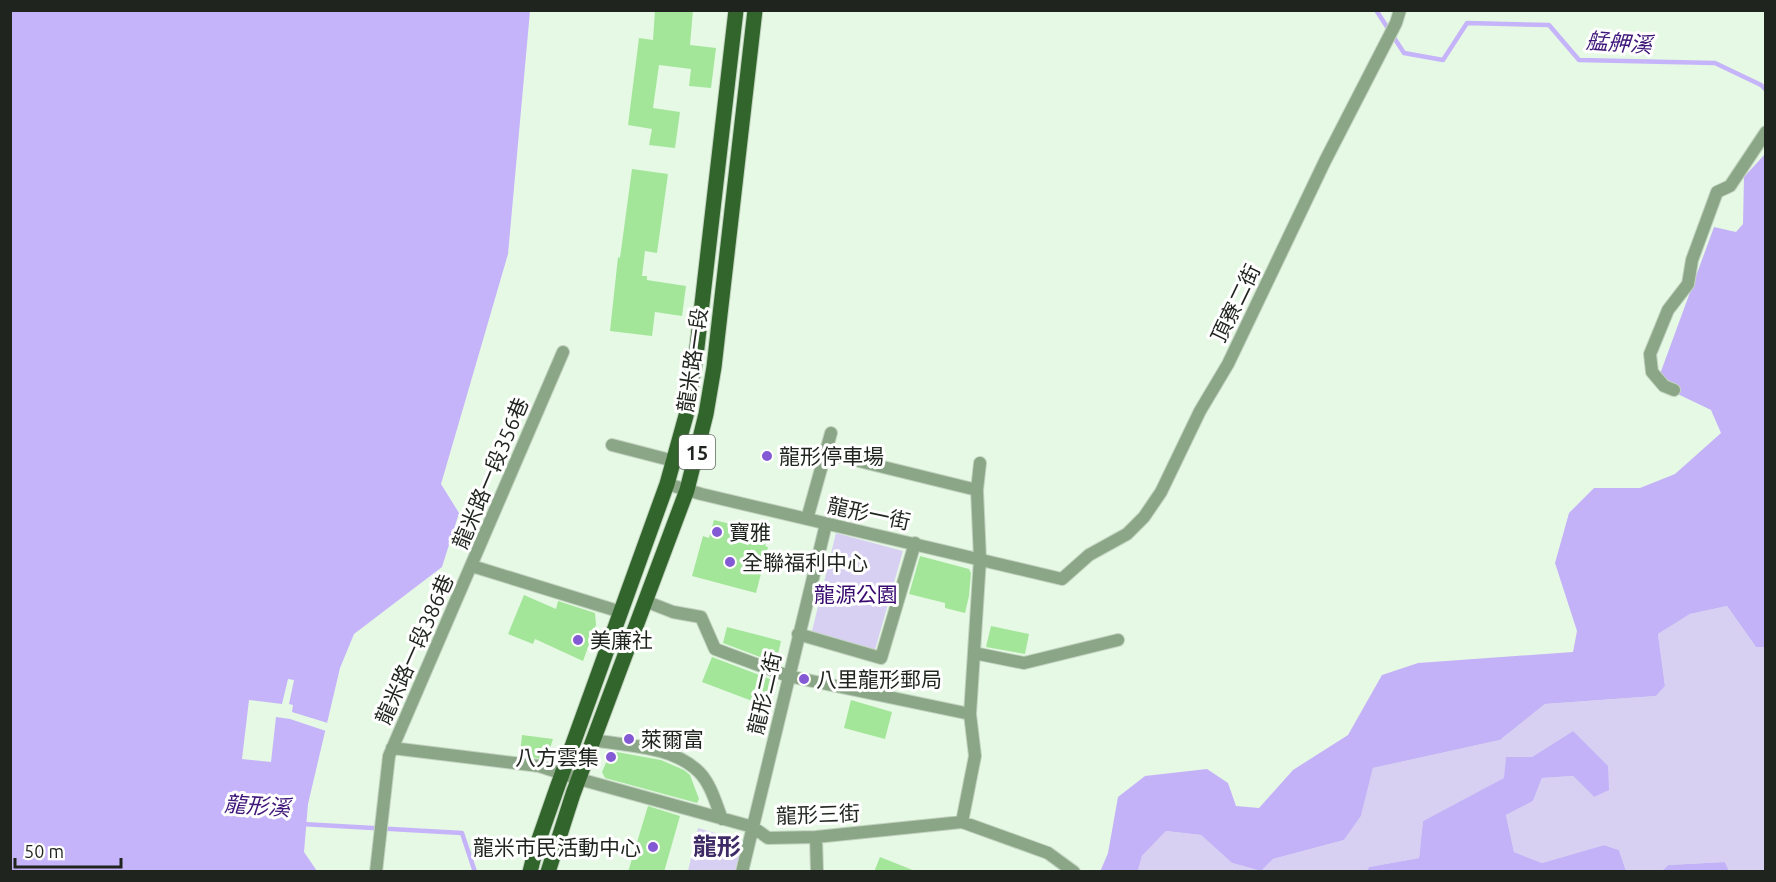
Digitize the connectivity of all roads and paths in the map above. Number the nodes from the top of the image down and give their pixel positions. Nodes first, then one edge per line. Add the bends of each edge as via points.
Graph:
1 (736, 10) edge
2 (755, 10) edge
3 (1400, 10) edge
4 (1766, 132) edge
5 (563, 352) dead end
6 (1674, 390) dead end
7 (831, 434) dead end
8 (612, 445) dead end
9 (826, 453) junction
10 (674, 461) junction
11 (980, 463) dead end
12 (667, 484) junction
13 (687, 490) junction
14 (977, 490) junction
15 (807, 519) junction
16 (826, 524) junction
17 (915, 543) junction
18 (980, 559) junction
19 (472, 566) junction
20 (1062, 579) joint
21 (645, 601) junction
22 (621, 612) junction
23 (798, 634) junction
24 (1118, 640) dead end
25 (974, 652) junction
26 (788, 676) junction
27 (970, 714) junction
28 (593, 740) junction
29 (392, 748) junction
30 (562, 774) junction
31 (579, 779) junction
32 (722, 819) junction
33 (962, 822) junction
34 (753, 827) junction
35 (816, 837) junction
36 (376, 872) edge
37 (530, 872) edge
38 (548, 872) edge
39 (742, 872) edge
40 (817, 872) edge
41 (1074, 872) edge

1 - 10 main road, 龍米路一段 / 15 via 693,374
2 - 13 main road, 龍米路一段 / 15 via 714,367
3 - 20 street, 頂寮二街 via 1228,364 1200,411 1161,492 1127,534 1089,555
4 - 6 street via 1730,186 1717,192 1692,260 1688,284 1668,310 1650,354 1652,372
5 - 19 street, 龍米路一段356巷
7 - 9 street
8 - 10 street
9 - 14 street
9 - 15 street
10 - 12 main road, 龍米路一段 / 15
11 - 14 street
12 - 13 street, 龍形一街
12 - 22 main road, 龍米路一段 / 15
13 - 15 street, 龍形一街
13 - 21 main road, 龍米路一段 / 15
14 - 18 street
15 - 16 street, 龍形一街
16 - 17 street, 龍形一街
16 - 23 street, 龍形二街
17 - 18 street, 龍形一街
17 - 23 street via 881,658
18 - 20 street, 龍形一街
18 - 25 street
19 - 22 street, 龍米路一段356巷
19 - 29 street, 龍米路一段386巷
21 - 26 street via 701,617 716,649
21 - 28 main road, 龍米路一段 / 15
22 - 30 main road, 龍米路一段 / 15
23 - 26 street, 龍形二街
24 - 25 street via 1024,663
25 - 27 street
26 - 27 street
26 - 34 street, 龍形二街
27 - 33 street via 975,756
28 - 31 main road, 龍米路一段 / 15
28 - 32 street via 673,754 700,772
29 - 30 street, 龍米路一段386巷 via 539,766
29 - 36 street, 龍米路一段386巷
30 - 31 street, 龍形三街
30 - 37 main road, 龍米路一段 / 15
31 - 32 street, 龍形三街
31 - 38 main road, 龍米路一段 / 15
32 - 34 street, 龍形三街
33 - 35 street, 龍形三街
33 - 41 street, 龍形三街 via 1048,854
34 - 35 street, 龍形三街 via 768,838
34 - 39 street, 龍形二街
35 - 40 street

